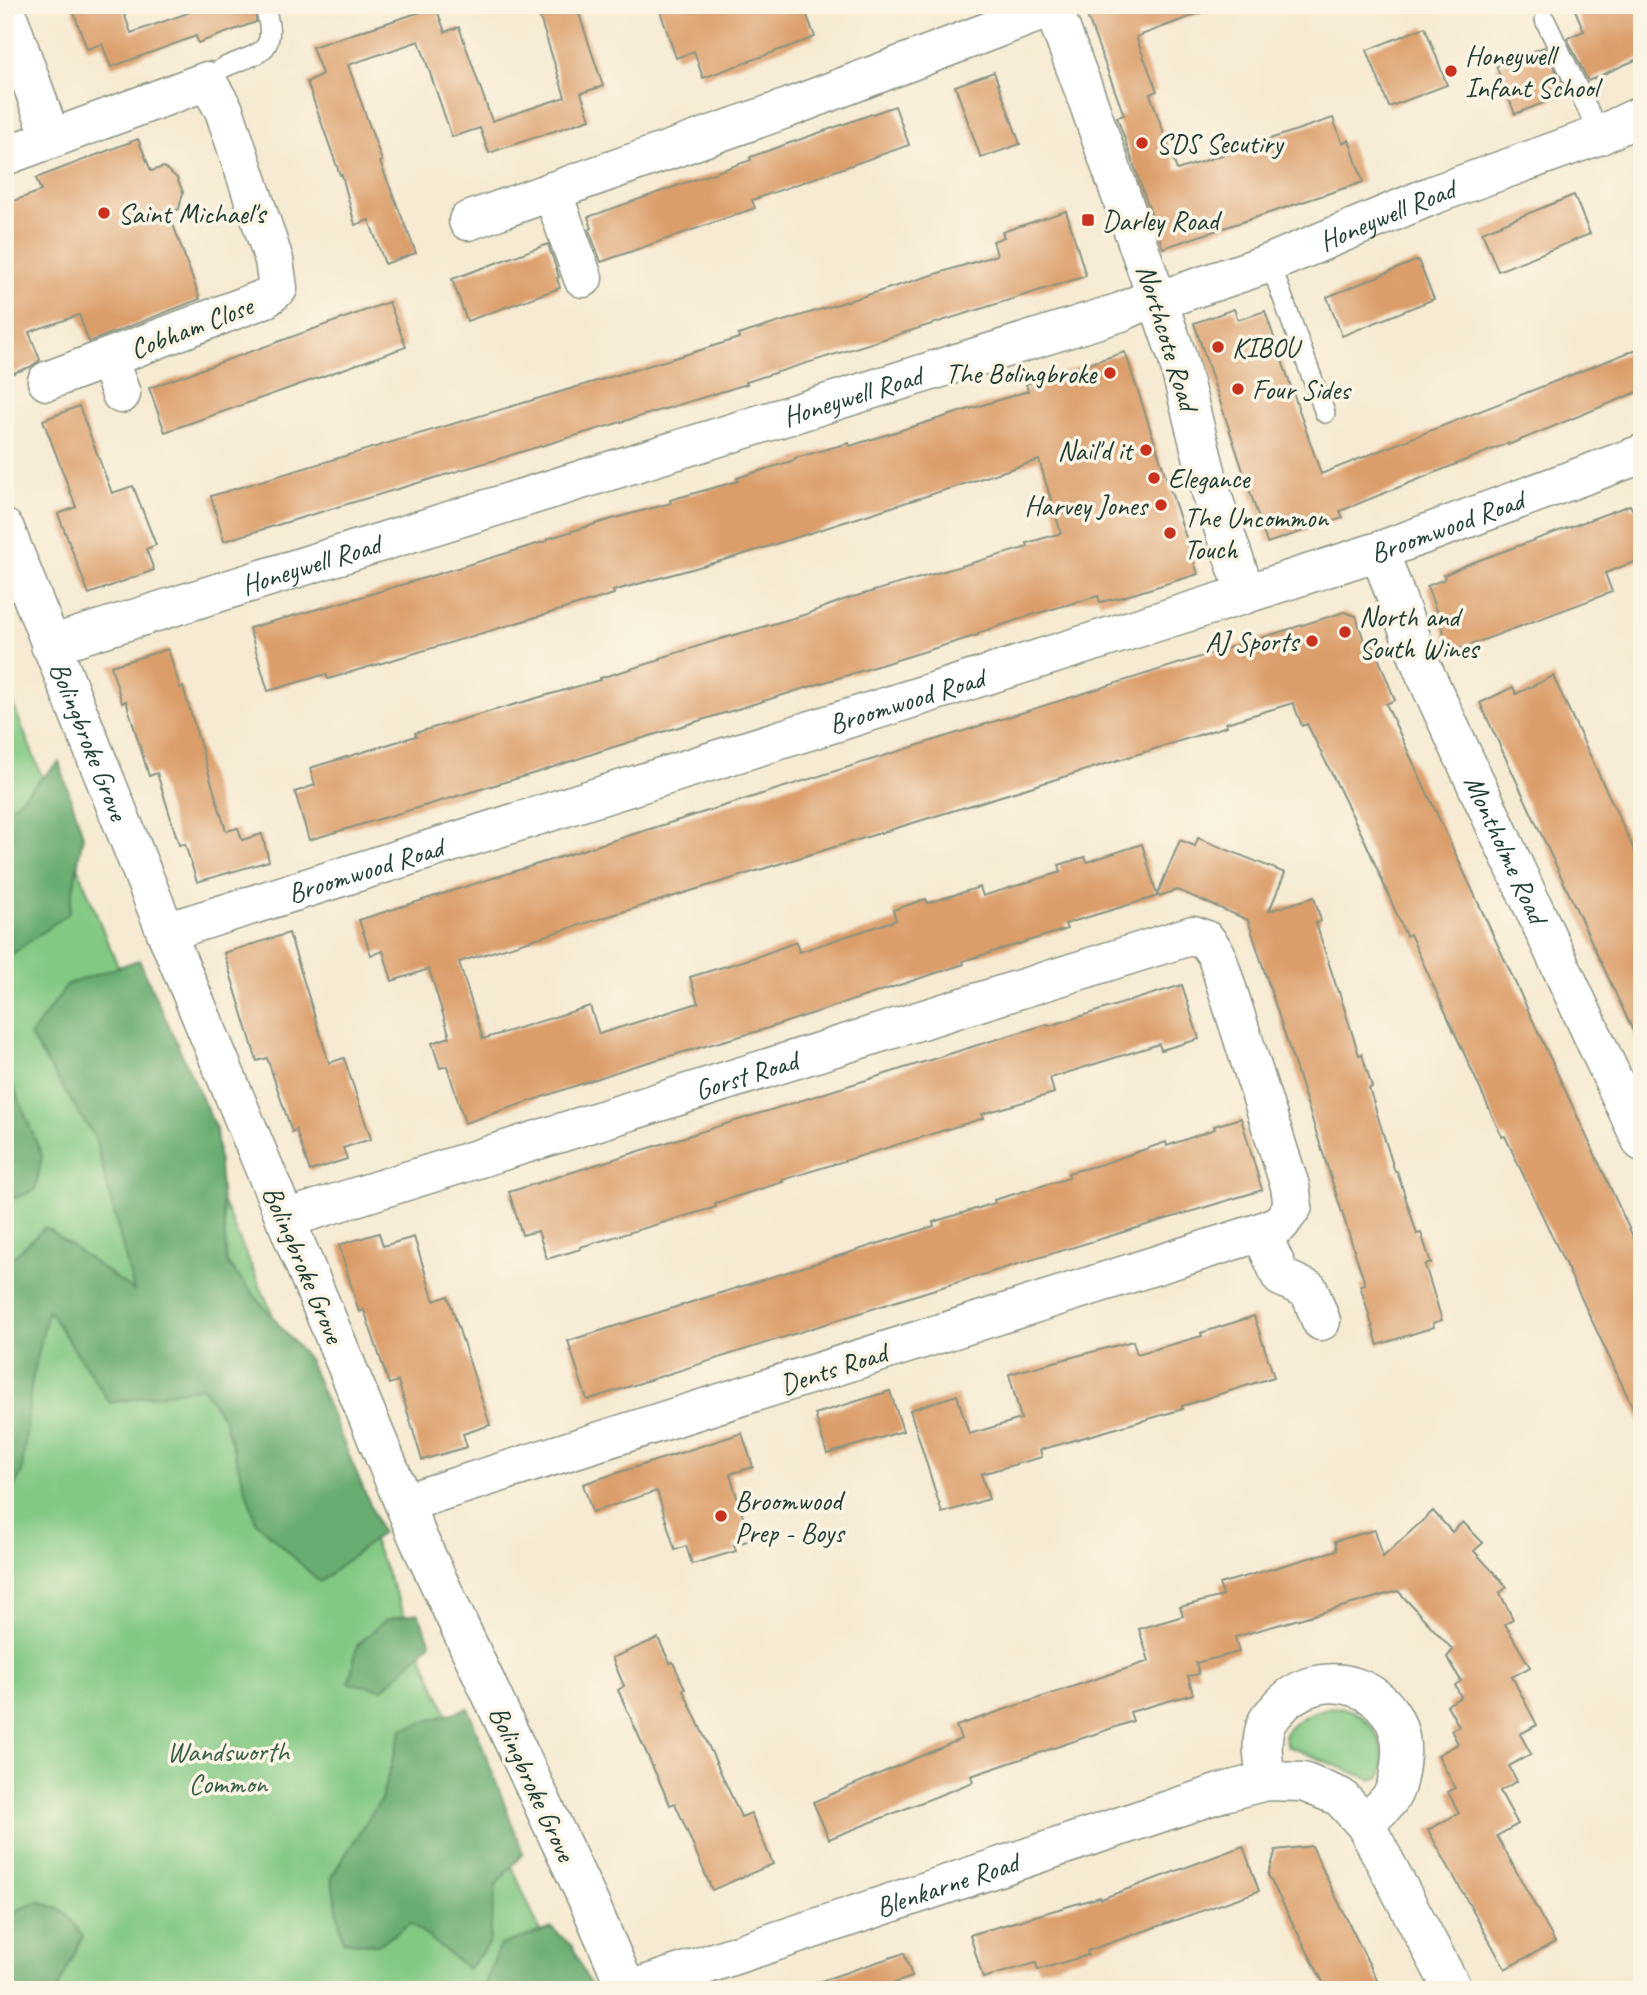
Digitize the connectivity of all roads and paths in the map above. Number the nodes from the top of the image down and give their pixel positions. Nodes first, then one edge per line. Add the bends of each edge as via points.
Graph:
1 (1052, 6) edge
2 (5, 8) edge
3 (267, 16) dead end
4 (1545, 20) dead end
5 (207, 80) junction
6 (1642, 116) edge
7 (1600, 135) junction
8 (51, 138) junction
9 (5, 156) edge
10 (552, 191) junction
11 (468, 221) dead end
12 (1270, 263) junction
13 (583, 278) dead end
14 (1157, 296) junction
15 (108, 359) junction
16 (47, 381) dead end
17 (121, 394) dead end
18 (1325, 413) dead end
19 (1642, 454) edge
20 (5, 529) edge
21 (1379, 551) junction
22 (1246, 594) junction
23 (50, 645) junction
24 (166, 932) junction
25 (1206, 940) joint
26 (1642, 1142) edge
27 (285, 1219) junction
28 (1261, 1232) junction
29 (1321, 1321) dead end
30 (404, 1503) junction
31 (1266, 1781) junction
32 (1365, 1824) junction
33 (628, 1990) edge
34 (1453, 1990) edge

1 - 10 street via 825,94
1 - 14 street, Northcote Road
2 - 8 street
3 - 5 lane via 268,45
4 - 7 lane
5 - 8 street
5 - 15 street, Cobham Close via 223,110 274,260 278,288 265,298
6 - 7 street, Honeywell Road
7 - 12 street, Honeywell Road via 1433,195
8 - 9 street
10 - 11 street
10 - 13 street
12 - 14 street, Honeywell Road via 1163,299
12 - 18 lane
14 - 22 street, Northcote Road
14 - 23 street, Honeywell Road via 1121,312
15 - 16 street, Cobham Close
15 - 17 street
19 - 21 street, Broomwood Road
20 - 23 street, Bolingbroke Grove
21 - 22 street, Broomwood Road
21 - 26 street, Montholme Road via 1422,667
22 - 24 street, Broomwood Road
23 - 24 street, Bolingbroke Grove
24 - 27 street, Bolingbroke Grove
25 - 27 street, Gorst Road via 1193,935
25 - 28 street, Dents Road via 1216,954 1290,1185 1293,1206 1280,1224
27 - 30 street, Bolingbroke Grove
28 - 29 street via 1281,1278 1309,1290
28 - 30 street, Dents Road
30 - 33 street, Bolingbroke Grove
31 - 32 street, Blenkarne Road via 1303,1782 1340,1797
31 - 32 street via 1262,1746 1268,1721 1288,1696 1338,1682 1361,1688 1382,1703 1396,1722 1402,1743 1401,1768 1392,1795
31 - 33 street, Blenkarne Road
32 - 34 street, Blenkarne Road

